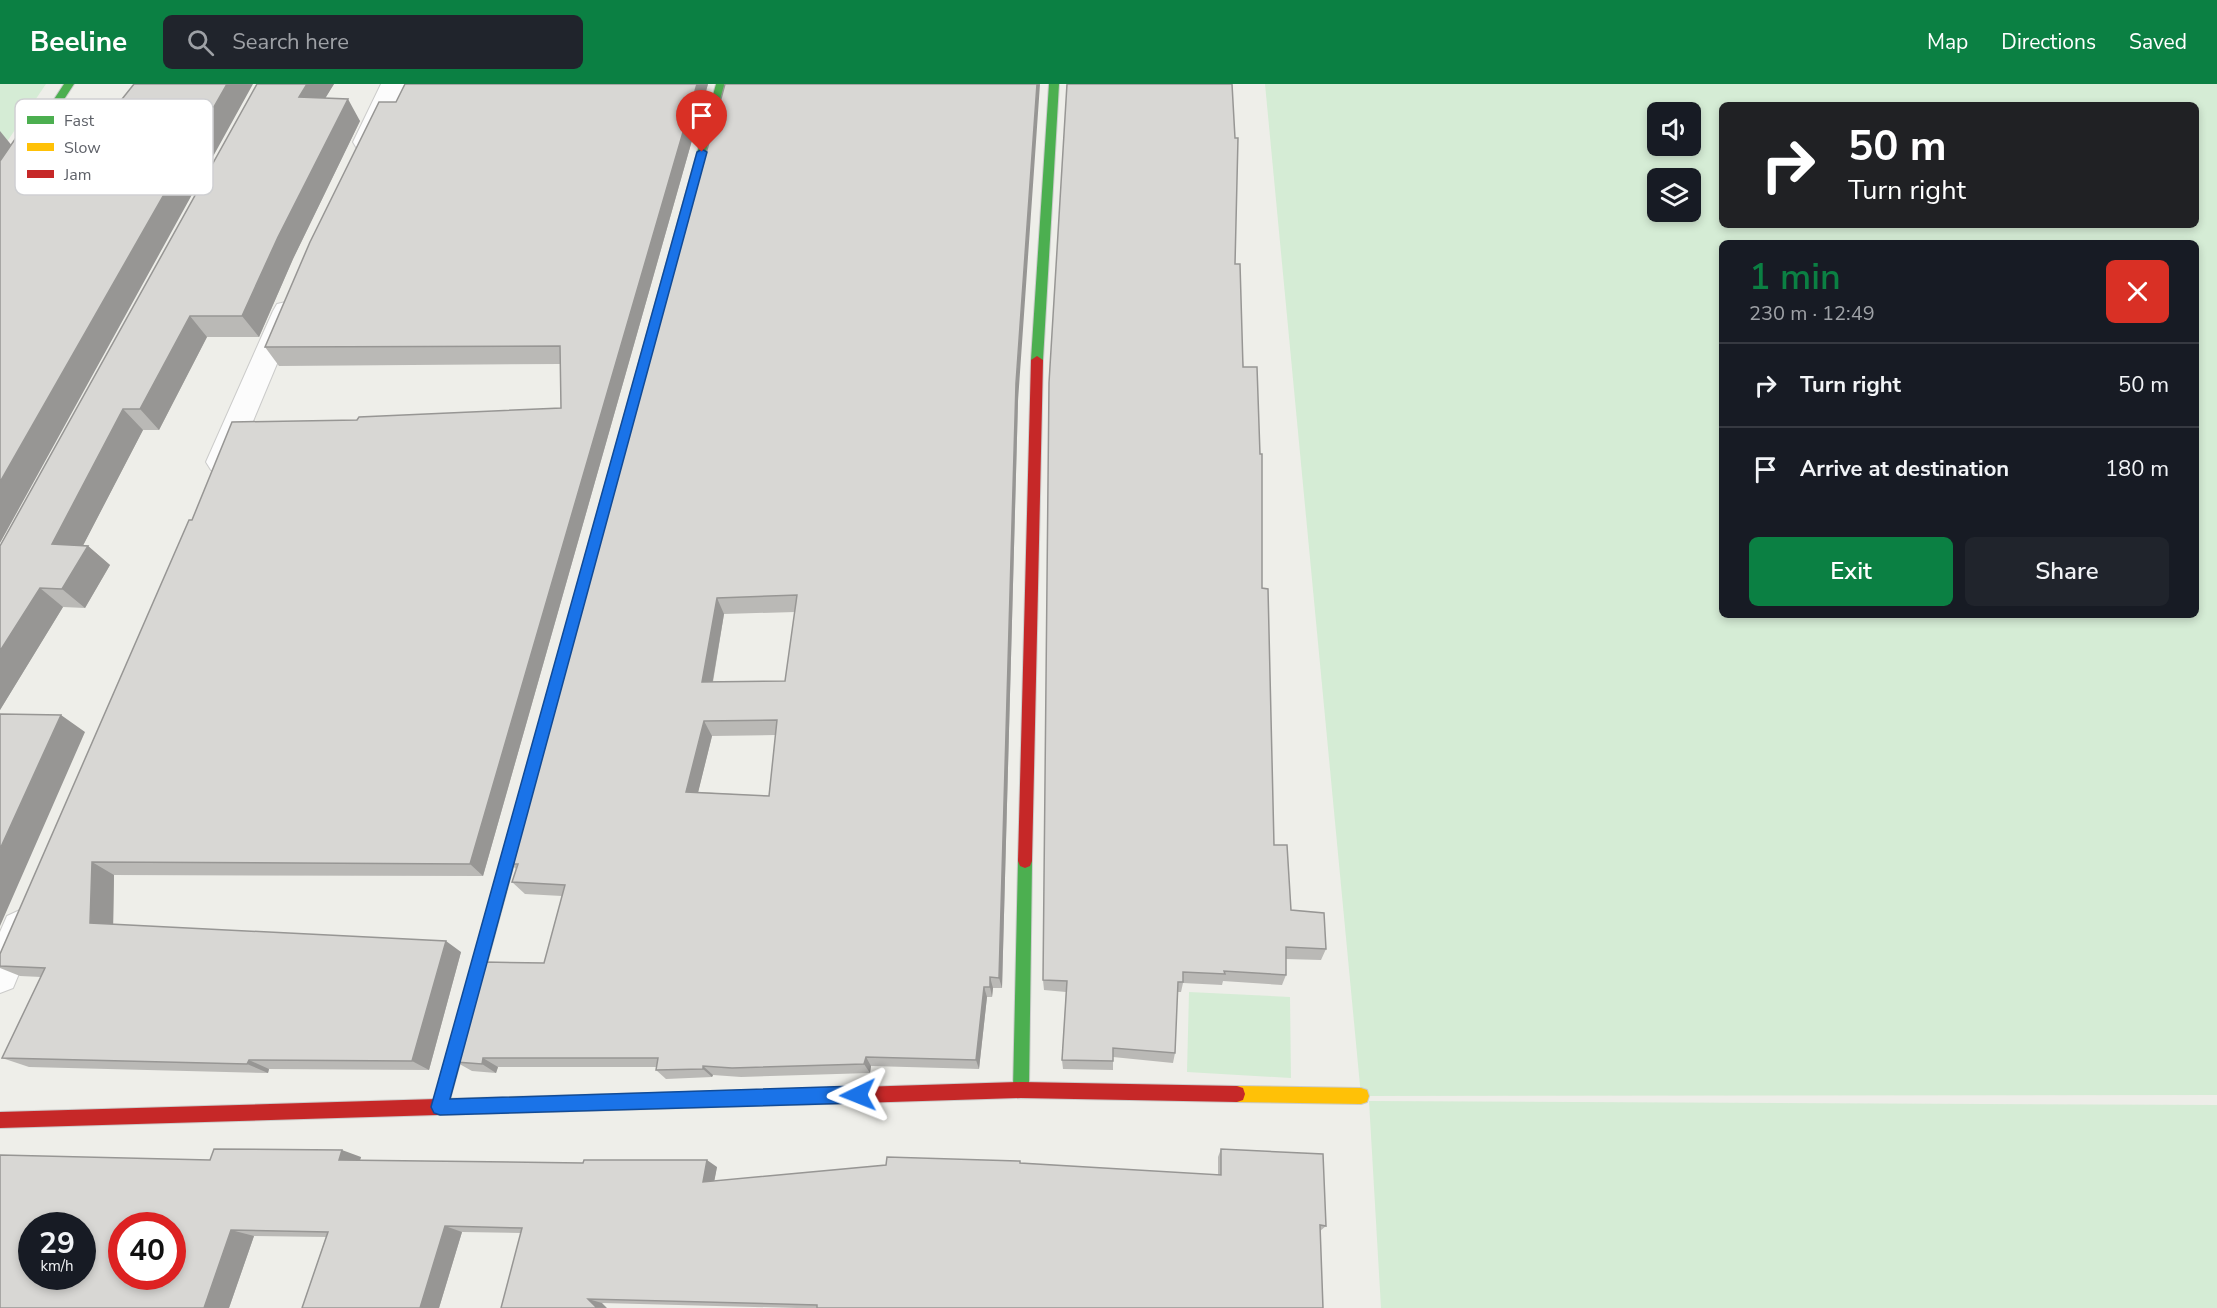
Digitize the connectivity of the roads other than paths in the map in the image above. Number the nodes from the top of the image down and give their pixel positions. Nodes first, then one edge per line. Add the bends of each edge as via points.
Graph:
1 (69, 84) edge
2 (393, 84) edge
3 (721, 84) edge
4 (1054, 84) edge
5 (59, 99) edge
6 (15, 167) edge
7 (353, 167) edge
8 (0, 190) edge
9 (298, 282) edge
10 (208, 491) edge
11 (33, 898) edge
12 (0, 975) edge
13 (1022, 1089) junction
14 (1361, 1096) dead end
15 (440, 1107) junction
16 (0, 1120) edge

1 - 5 street
2 - 7 street
3 - 15 street
4 - 13 street via 1034,401
6 - 8 street
9 - 10 street
11 - 12 street
13 - 14 street
13 - 15 street
15 - 16 street

